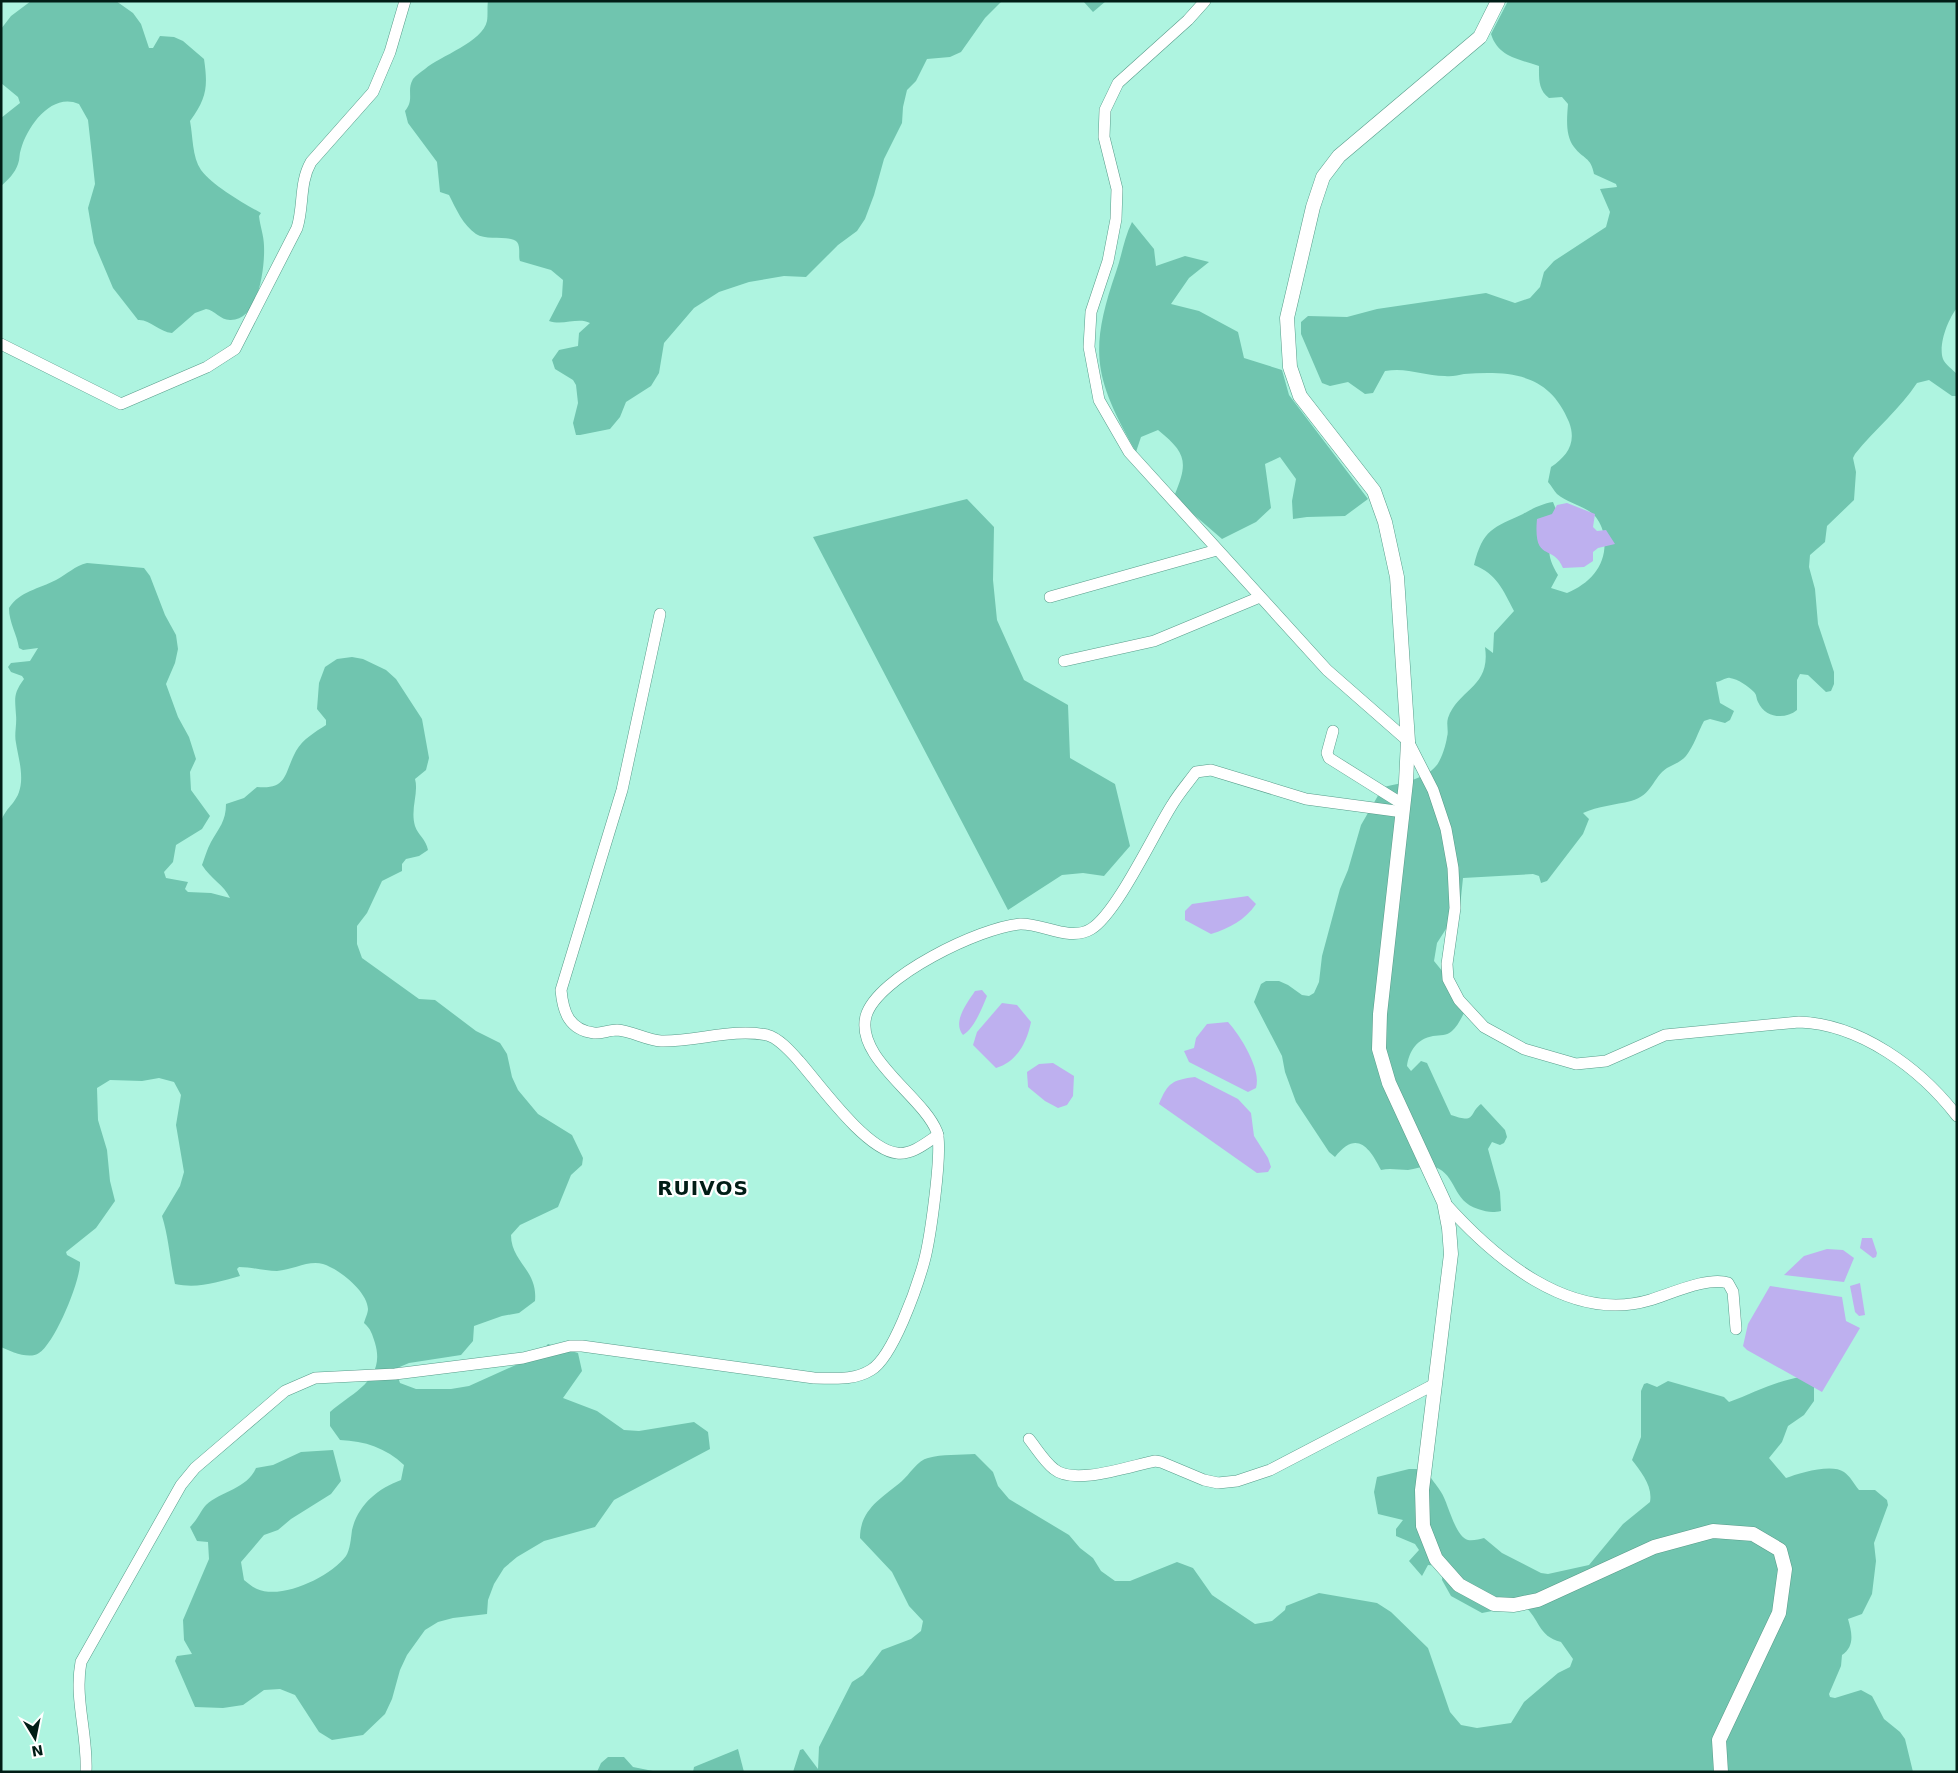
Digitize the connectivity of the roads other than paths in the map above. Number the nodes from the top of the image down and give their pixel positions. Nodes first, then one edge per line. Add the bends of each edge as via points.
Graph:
1 (405, 1) edge
2 (1205, 1) edge
3 (1498, 1) edge
4 (1, 344) edge
5 (1217, 550) junction
6 (1050, 597) dead end
7 (1260, 597) junction
8 (660, 614) dead end
9 (1064, 661) dead end
10 (1333, 731) dead end
11 (1408, 741) junction
12 (1403, 809) junction
13 (1957, 1116) edge
14 (938, 1135) junction
15 (1444, 1202) junction
16 (1736, 1329) dead end
17 (1435, 1384) junction
18 (1029, 1439) dead end
19 (86, 1772) edge
20 (1721, 1772) edge

1 - 4 street via 390,52 373,92 304,174 298,228 235,348 207,368 121,404
2 - 5 street via 1118,83 1105,110 1104,137 1117,189 1116,219 1108,261 1092,312 1089,347 1099,400 1129,452
3 - 11 street via 1480,37 1339,156 1323,177 1287,318 1290,367 1300,396 1374,492 1385,522 1397,577
5 - 6 street
5 - 7 street
7 - 9 street via 1154,641
7 - 11 street via 1326,670
8 - 14 street via 622,790 561,990 568,1021 595,1033 618,1030 662,1041 747,1033 769,1036 788,1049 864,1136 882,1149 898,1154 915,1150
10 - 12 street via 1327,753 1329,758
11 - 12 street
11 - 13 street via 1433,790 1446,829 1453,868 1455,908 1448,978 1459,1000 1484,1027 1524,1049 1576,1064 1606,1061 1665,1035 1819,1022 1869,1041 1921,1078
12 - 14 street via 1306,799 1211,770 1196,772 1173,803 1106,915 1090,930 1074,934 1022,924 1000,927 958,944 901,974 875,997 865,1018 868,1039 880,1064 920,1106
12 - 15 street via 1380,1014 1379,1050 1389,1083
14 - 19 street via 940,1154 924,1262 896,1337 873,1370 852,1379 814,1378 570,1346 523,1358 395,1374 315,1378 285,1391 202,1461 181,1485 81,1662 77,1682 87,1754
15 - 16 street via 1482,1242 1551,1290 1576,1300 1604,1305 1642,1302 1712,1281 1728,1283 1733,1292
15 - 17 street via 1451,1254
17 - 18 street via 1270,1470 1237,1481 1218,1483 1204,1480 1162,1462 1090,1475 1062,1474
17 - 20 street via 1422,1490 1423,1526 1436,1558 1459,1584 1494,1604 1514,1605 1538,1600 1654,1547 1713,1531 1753,1534 1780,1550 1785,1569 1779,1613 1719,1740

